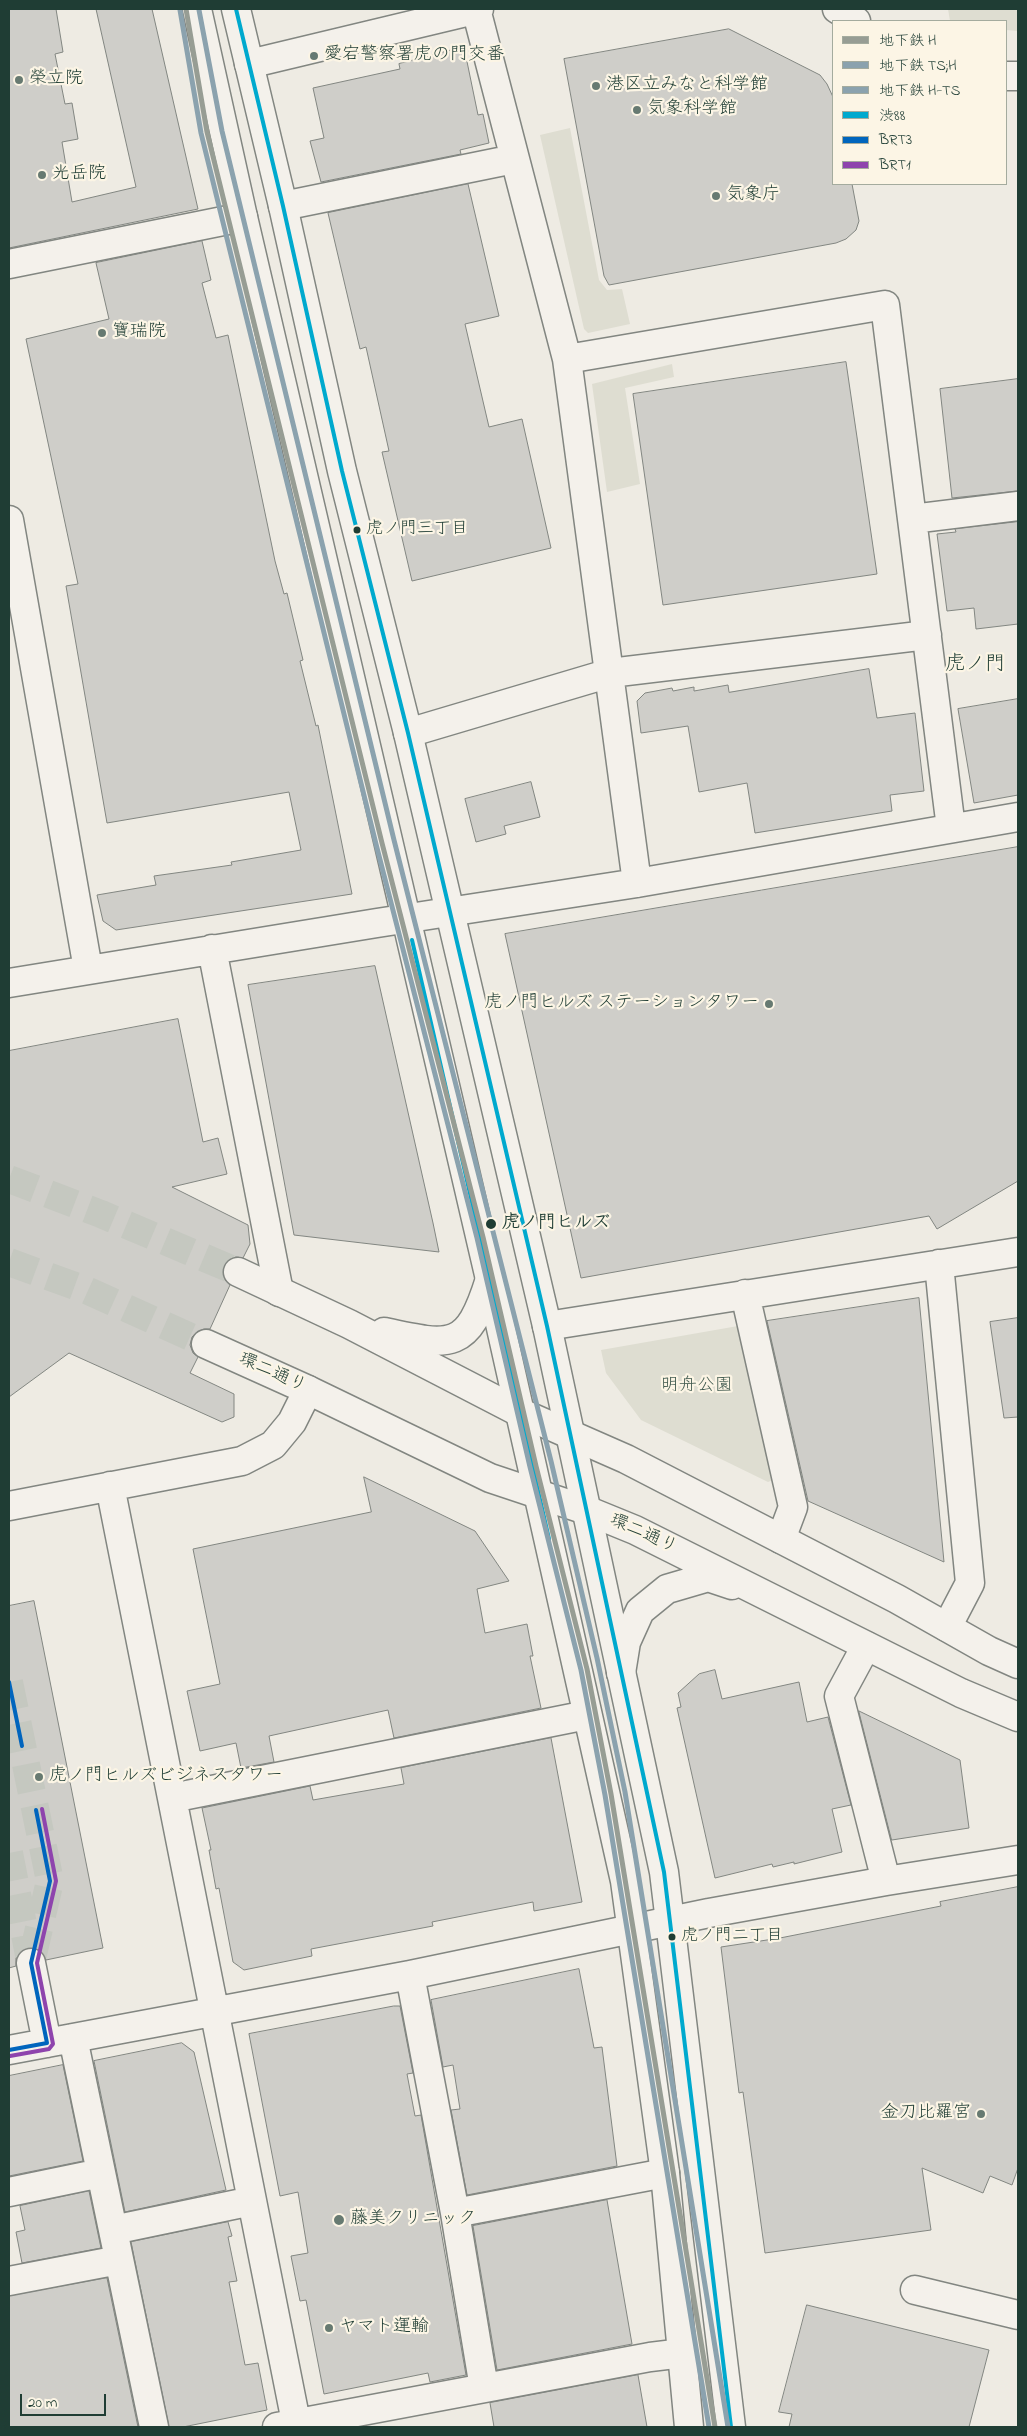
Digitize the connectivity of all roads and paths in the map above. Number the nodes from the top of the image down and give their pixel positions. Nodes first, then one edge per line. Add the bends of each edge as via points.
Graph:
1 (197, 9) edge
2 (236, 9) edge
3 (477, 9) edge
4 (837, 9) edge
5 (854, 20) edge
6 (249, 64) junction
7 (514, 159) junction
8 (283, 206) junction
9 (243, 217) junction
10 (9, 264) edge
11 (568, 359) junction
12 (1018, 506) edge
13 (912, 519) junction
14 (9, 520) edge
15 (926, 635) junction
16 (610, 673) junction
17 (408, 732) junction
18 (1018, 817) edge
19 (951, 828) junction
20 (637, 884) junction
21 (450, 912) junction
22 (407, 918) junction
23 (212, 950) junction
24 (88, 969) junction
25 (9, 983) edge
26 (1018, 1252) edge
27 (938, 1264) junction
28 (238, 1272) tunnel mouth
29 (490, 1279) junction
30 (279, 1292) junction
31 (745, 1294) junction
32 (349, 1324) junction
33 (547, 1326) junction
34 (206, 1344) tunnel mouth
35 (308, 1390) junction
36 (519, 1412) junction
37 (571, 1435) junction
38 (110, 1486) junction
39 (538, 1494) junction
40 (9, 1506) edge
41 (586, 1510) junction
42 (781, 1539) junction
43 (786, 1604) junction
44 (947, 1627) junction
45 (866, 1646) junction
46 (1018, 1664) edge
47 (621, 1673) junction
48 (587, 1715) junction
49 (1018, 1717) edge
50 (172, 1798) junction
51 (1018, 1860) edge
52 (886, 1881) junction
53 (670, 1920) junction
54 (632, 1928) junction
55 (31, 1963) tunnel mouth
56 (410, 1975) junction
57 (214, 2012) junction
58 (74, 2038) junction
59 (47, 2043) junction
60 (9, 2050) edge
61 (102, 2173) junction
62 (665, 2174) junction
63 (9, 2192) edge
64 (252, 2201) junction
65 (455, 2213) junction
66 (113, 2230) junction
67 (119, 2260) junction
68 (9, 2281) edge
69 (915, 2290) dead end
70 (1018, 2315) edge
71 (683, 2353) junction
72 (484, 2388) junction
73 (290, 2426) edge
74 (154, 2427) edge
75 (689, 2427) edge
76 (731, 2427) edge

1 - 9 main road
2 - 6 main road
3 - 6 main road
3 - 7 main road
4 - 5 main road
6 - 8 main road
7 - 8 main road
7 - 11 main road
8 - 17 main road via 342,471
9 - 10 main road
9 - 22 main road
11 - 13 main road via 885,305
11 - 16 main road
12 - 13 main road
13 - 15 main road
14 - 24 main road
15 - 16 main road
15 - 19 main road
16 - 17 main road
16 - 20 main road
17 - 21 main road
18 - 19 main road
19 - 20 main road
20 - 21 main road
21 - 22 main road
21 - 33 main road
22 - 23 main road
22 - 29 main road
23 - 24 main road
23 - 30 main road
24 - 25 main road
26 - 27 main road
27 - 31 main road
27 - 44 main road via 970,1583
28 - 30 main road
29 - 32 main road via 482,1306 471,1326 464,1333 445,1341 430,1342
29 - 36 main road
30 - 32 main road
31 - 33 main road
31 - 42 main road via 793,1507
32 - 36 main road
33 - 37 main road
34 - 35 main road, 環二通り
35 - 38 main road via 292,1422 274,1445 242,1461
35 - 39 main road, 環二通り via 490,1478
36 - 37 main road
36 - 39 main road
37 - 41 main road
37 - 42 main road via 626,1459
38 - 40 main road
38 - 50 main road
39 - 41 main road, 環二通り
39 - 48 main road
41 - 43 main road, 環二通り via 635,1530
41 - 47 main road
42 - 44 main road
43 - 45 main road, 環二通り
43 - 47 main road via 708,1577 667,1589 640,1611 626,1642
44 - 46 main road
45 - 49 main road, 環二通り
45 - 52 main road via 839,1696
47 - 53 main road via 664,1872
48 - 50 main road
48 - 54 main road via 619,1854
50 - 57 main road
51 - 52 main road
52 - 53 main road
53 - 54 main road
53 - 76 main road
54 - 56 main road
54 - 62 main road
55 - 59 main road
56 - 57 main road
56 - 65 main road
57 - 58 main road
57 - 64 main road
58 - 59 main road
58 - 61 main road
59 - 60 main road
61 - 63 main road
61 - 66 main road
62 - 65 main road
62 - 71 main road
64 - 66 main road
64 - 73 main road
65 - 72 main road
66 - 67 main road
67 - 68 main road
67 - 74 main road
69 - 70 main road
71 - 72 main road
71 - 75 main road
72 - 73 main road

